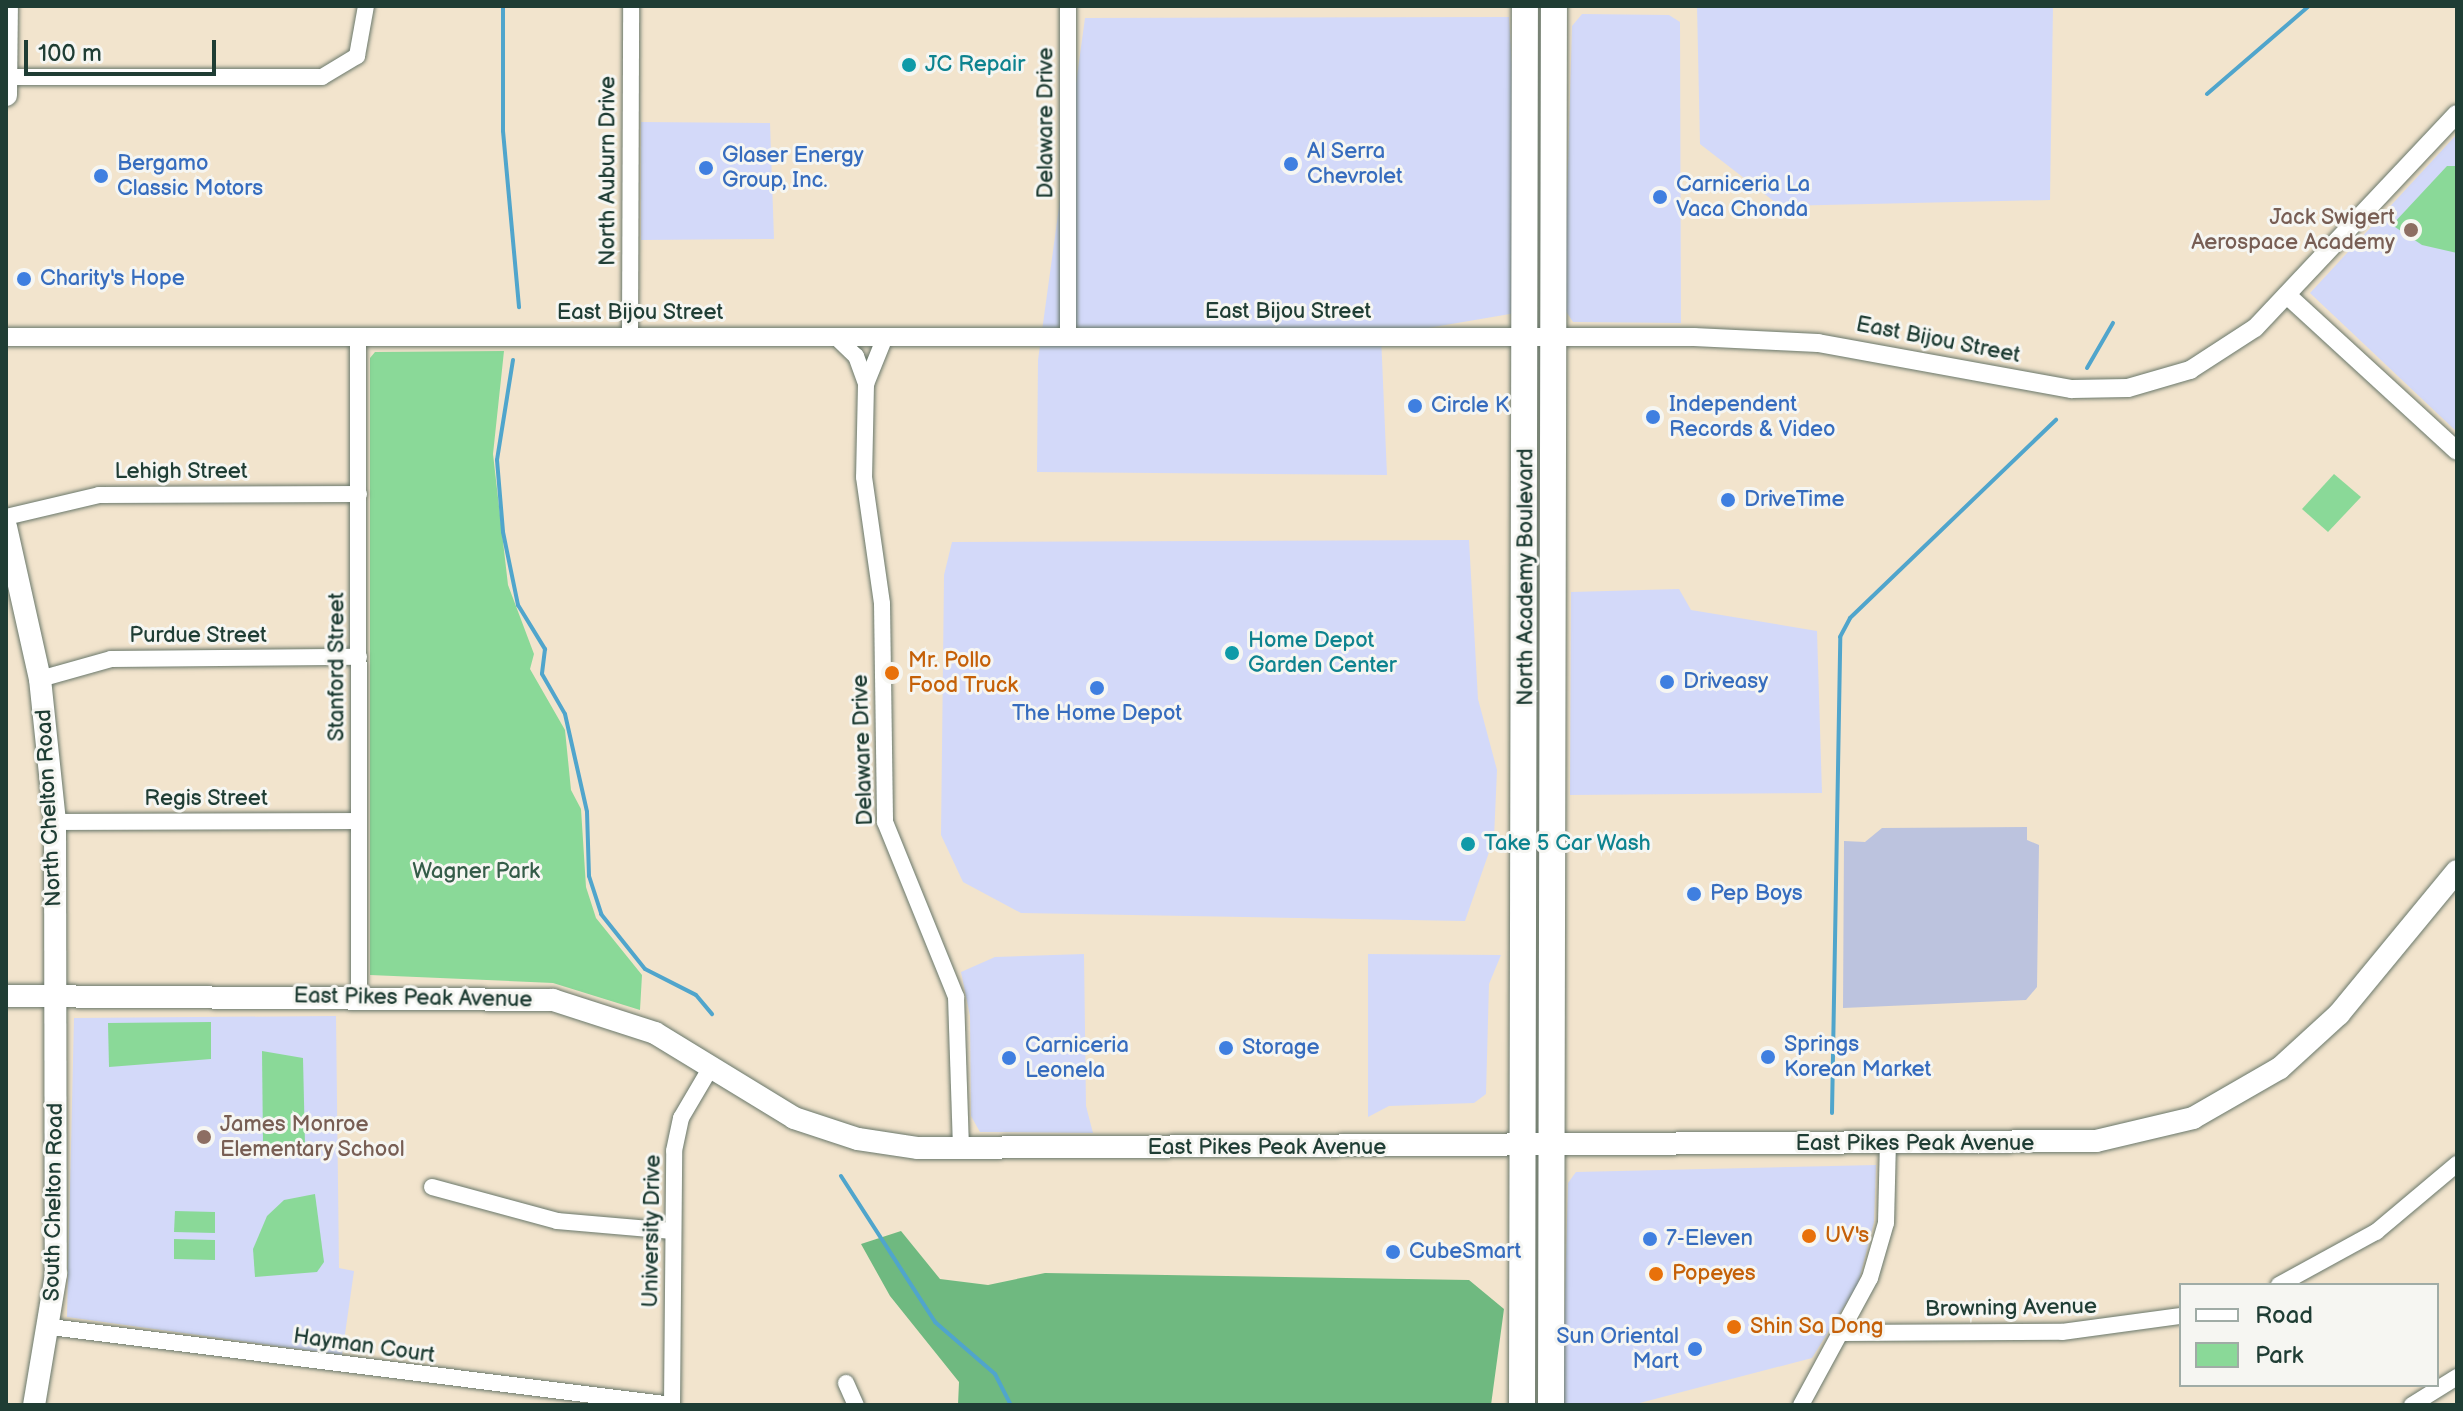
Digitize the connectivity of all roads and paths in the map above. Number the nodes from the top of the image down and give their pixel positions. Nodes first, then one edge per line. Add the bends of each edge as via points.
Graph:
1 (7, 6) edge
2 (366, 6) edge
3 (631, 6) edge
4 (1068, 6) edge
5 (1525, 6) edge
6 (1554, 6) edge
7 (7, 86) edge
8 (2457, 114) edge
9 (2288, 296) junction
10 (1068, 336) junction
11 (1526, 336) junction
12 (1555, 336) junction
13 (6, 337) edge
14 (630, 337) junction
15 (836, 337) junction
16 (885, 337) junction
17 (358, 338) junction
18 (866, 384) junction
19 (2457, 451) edge
20 (359, 494) junction
21 (6, 517) edge
22 (6, 527) edge
23 (359, 657) junction
24 (40, 679) junction
25 (358, 821) junction
26 (55, 822) junction
27 (2457, 871) edge
28 (6, 996) edge
29 (359, 996) junction
30 (55, 997) junction
31 (711, 1067) junction
32 (1888, 1143) junction
33 (1551, 1148) junction
34 (961, 1149) junction
35 (1523, 1149) junction
36 (2457, 1164) edge
37 (432, 1187) dead end
38 (673, 1231) junction
39 (2283, 1283) edge
40 (2179, 1316) edge
41 (51, 1327) junction
42 (1842, 1333) junction
43 (2457, 1377) edge
44 (846, 1383) dead end
45 (34, 1405) edge
46 (672, 1405) edge
47 (856, 1405) edge
48 (1522, 1405) edge
49 (1551, 1405) edge
50 (1801, 1405) edge
51 (2412, 1405) edge

1 - 7 main road
2 - 7 street via 357,56 322,77
3 - 14 street, North Auburn Drive
4 - 10 street, Delaware Drive
5 - 11 highway, North Academy Boulevard
6 - 12 highway, North Academy Boulevard
8 - 9 street, East Bijou Street
9 - 12 street, East Bijou Street via 2223,353 2190,370 2101,390 1818,343
9 - 19 street
10 - 11 street, East Bijou Street
10 - 16 street, East Bijou Street
11 - 12 street, East Bijou Street
11 - 35 highway, North Academy Boulevard
12 - 33 highway, North Academy Boulevard
13 - 17 street, East Bijou Street
14 - 15 street, East Bijou Street
14 - 17 street, East Bijou Street
15 - 16 street, East Bijou Street
15 - 18 street, Delaware Drive via 856,356
16 - 18 street, Delaware Drive
17 - 20 street, Stanford Street
18 - 34 street, Delaware Drive via 864,477 882,604 883,811 897,864 956,997
20 - 21 street, Lehigh Street via 99,495
20 - 23 street, Stanford Street
22 - 24 main road, North Chelton Road
23 - 24 street, Purdue Street via 111,659
23 - 25 street, Stanford Street
24 - 26 main road, North Chelton Road
25 - 26 street, Regis Street
25 - 29 street, Stanford Street
26 - 30 main road, North Chelton Road
27 - 32 main road, East Pikes Peak Avenue via 2313,1042 2219,1106 2096,1141
28 - 30 main road, East Pikes Peak Avenue
29 - 30 main road, East Pikes Peak Avenue
29 - 31 main road, East Pikes Peak Avenue via 502,996 576,1004 632,1022
30 - 41 main road, South Chelton Road
31 - 34 main road, East Pikes Peak Avenue via 829,1131
31 - 38 street, University Drive via 676,1133
32 - 33 main road, East Pikes Peak Avenue
32 - 42 street via 1882,1241 1865,1293
33 - 35 main road, East Pikes Peak Avenue
33 - 49 highway, North Academy Boulevard
34 - 35 main road, East Pikes Peak Avenue
35 - 48 highway, North Academy Boulevard
36 - 39 street via 2376,1232
37 - 38 street via 557,1221
38 - 46 street, University Drive
40 - 42 street, Browning Avenue via 2062,1332
41 - 45 main road, South Chelton Road
41 - 46 street, Hayman Court
42 - 50 street
43 - 51 street
44 - 47 street

